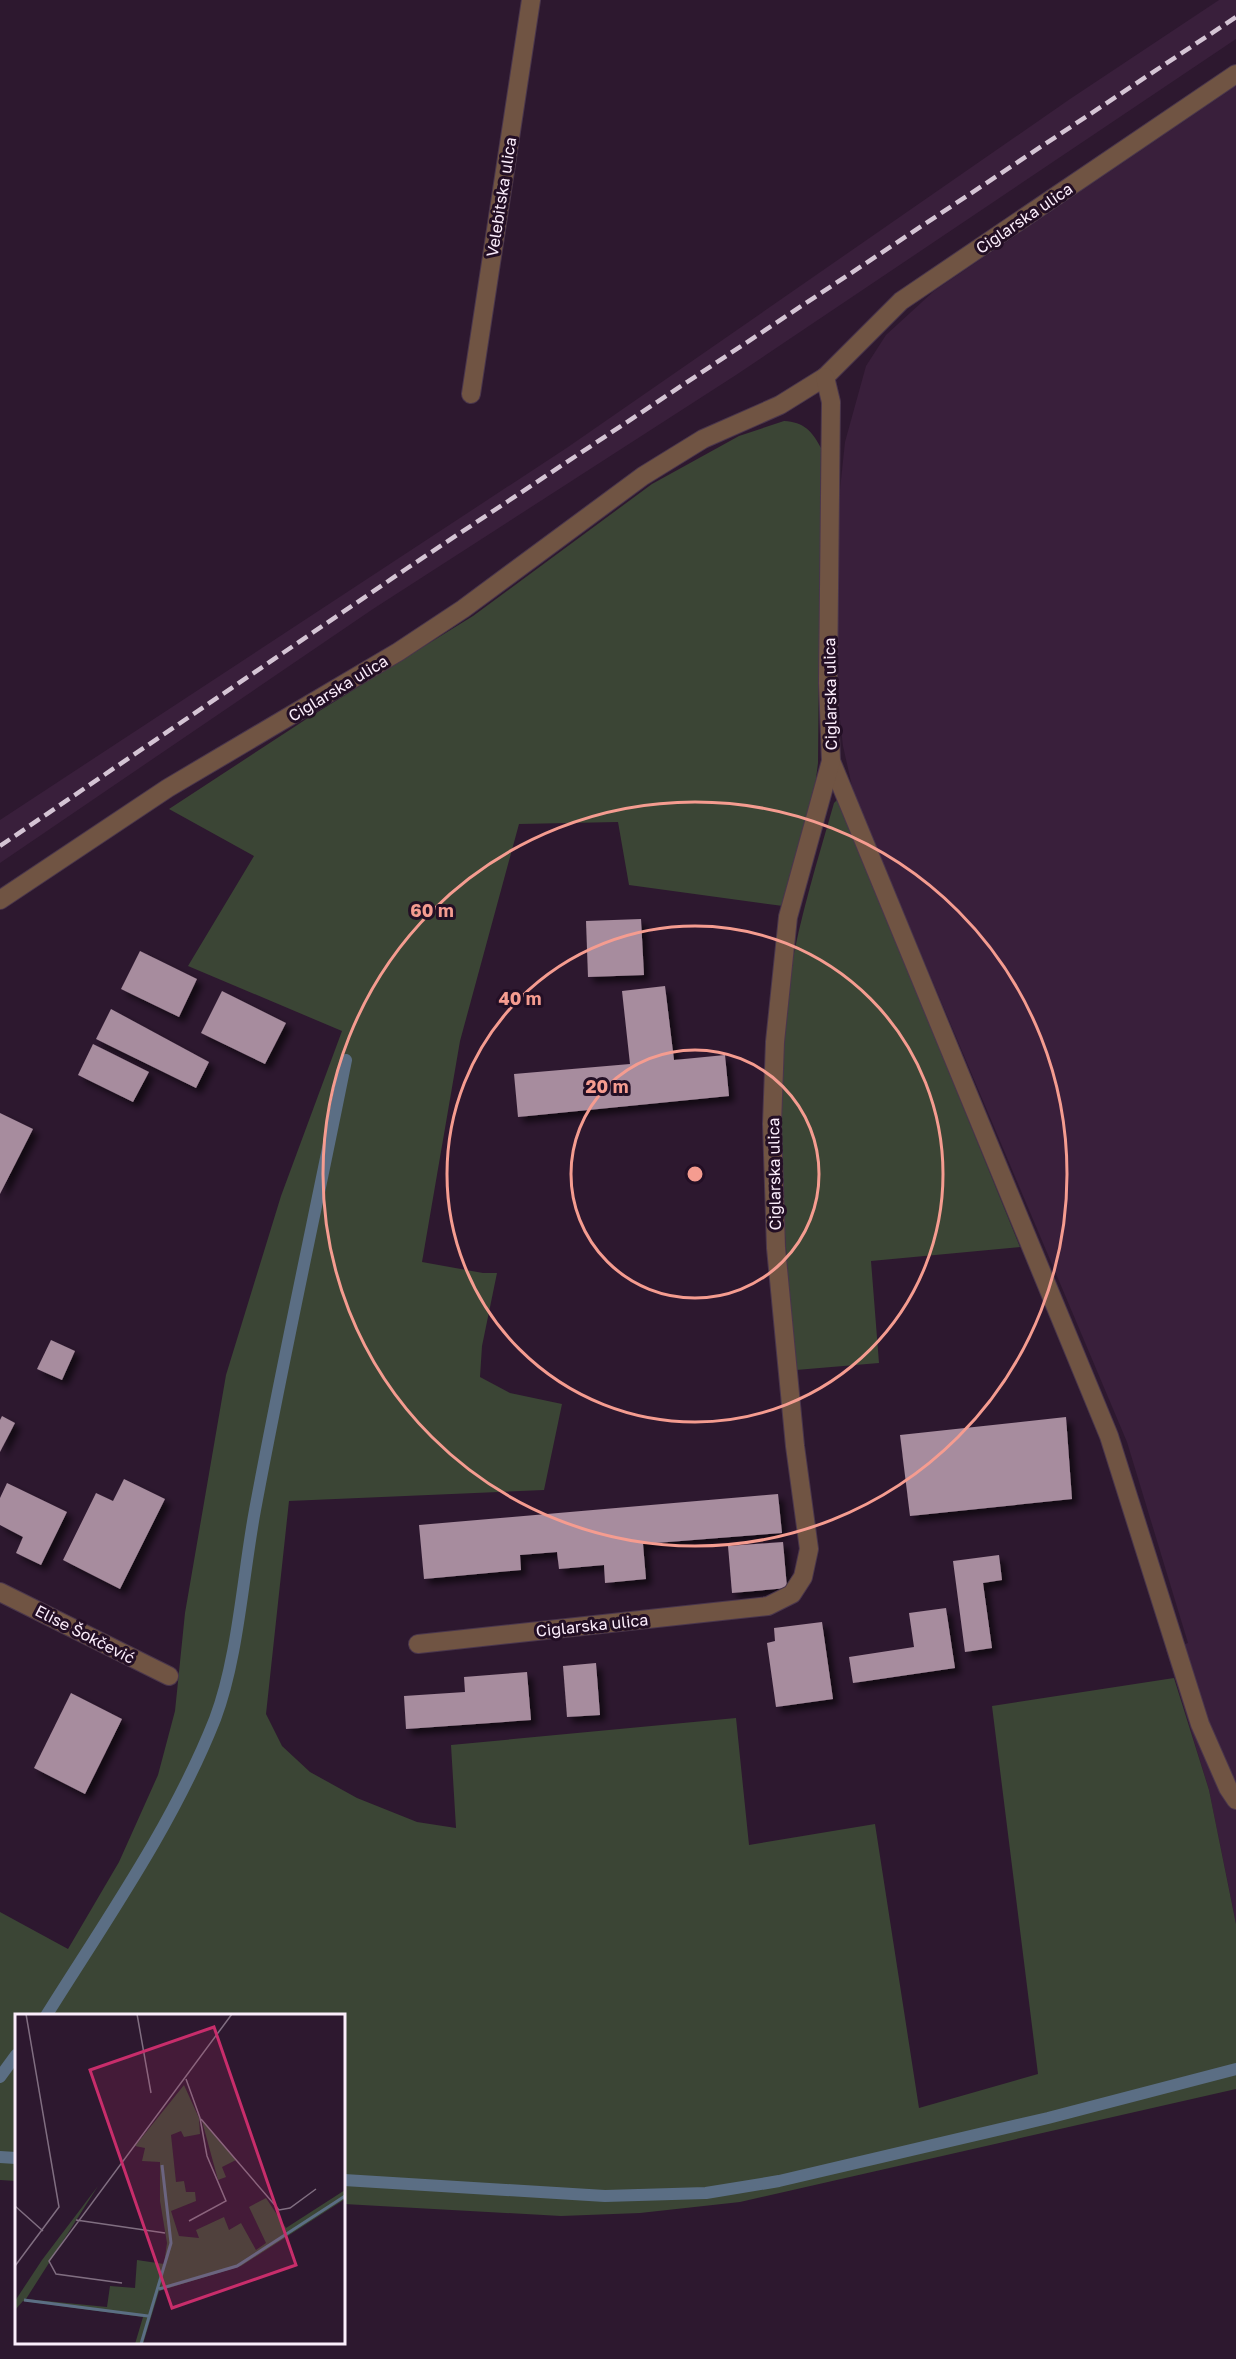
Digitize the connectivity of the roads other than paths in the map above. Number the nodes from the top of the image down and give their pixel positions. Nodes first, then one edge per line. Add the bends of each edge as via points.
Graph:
1 (531, 0) edge
2 (1236, 74) edge
3 (825, 377) junction
4 (471, 394) dead end
5 (831, 761) junction
6 (0, 900) edge
7 (0, 1592) edge
8 (418, 1644) dead end
9 (169, 1676) dead end
10 (1236, 1800) edge

1 - 4 street, Velebitska ulica
2 - 3 street, Ciglarska ulica via 901,301
3 - 5 street, Ciglarska ulica via 831,402
3 - 6 street, Ciglarska ulica via 780,405 703,439 643,476 463,609 398,652 168,788
5 - 8 street, Ciglarska ulica via 788,917 775,1042 772,1124 776,1248 809,1549 802,1577 792,1594 768,1606
5 - 10 street via 1109,1436 1200,1724
7 - 9 street, Elise Šokčević

